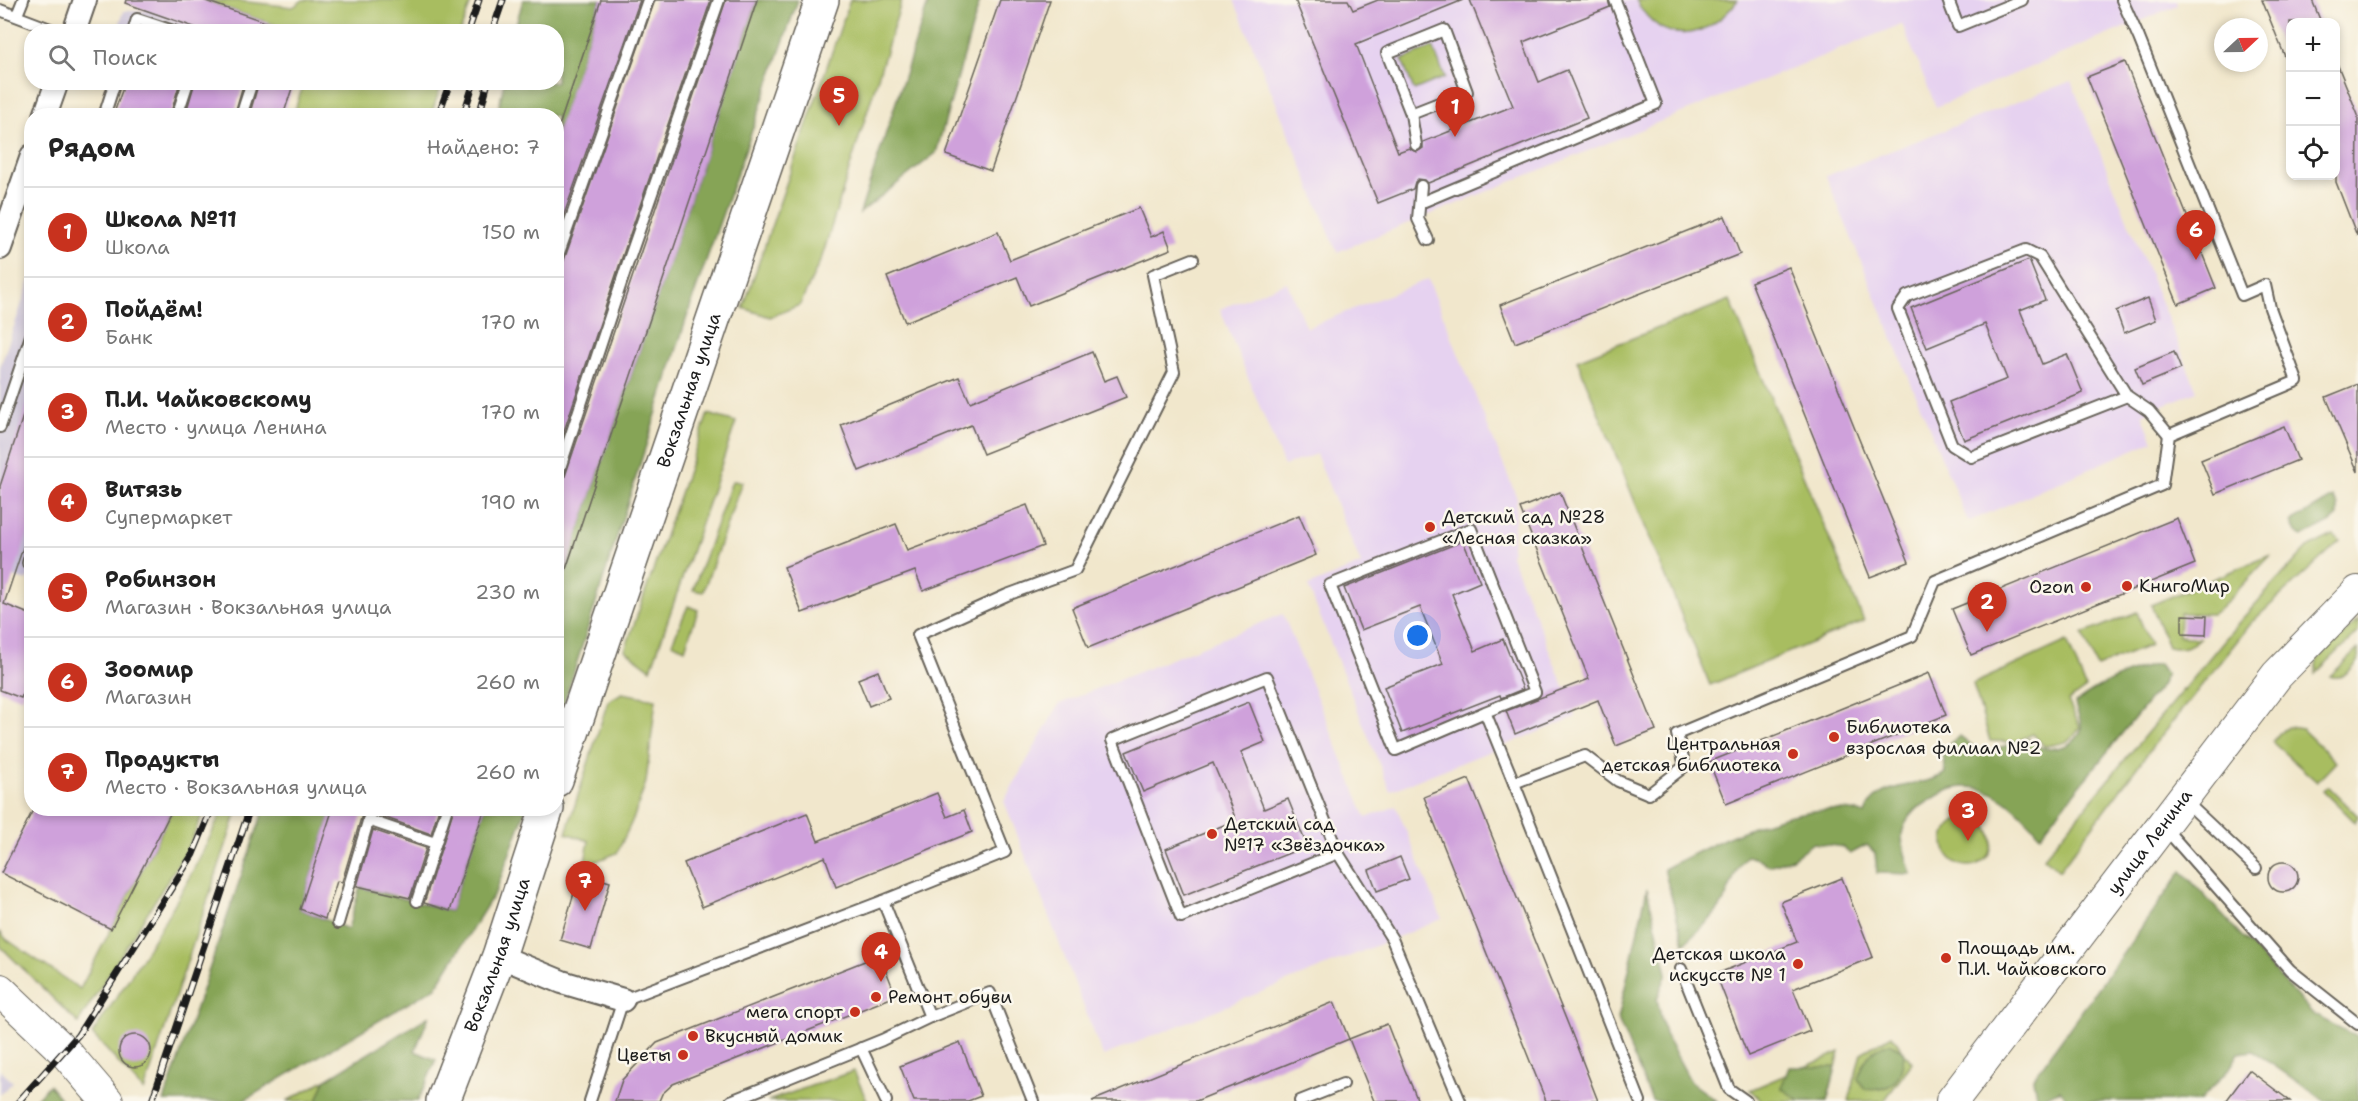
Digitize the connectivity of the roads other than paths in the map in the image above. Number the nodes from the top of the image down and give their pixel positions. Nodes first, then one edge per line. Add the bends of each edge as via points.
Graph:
1 (23, 0) edge
2 (85, 0) edge
3 (648, 0) edge
4 (719, 0) edge
5 (822, 0) edge
6 (1615, 0) edge
7 (1948, 0) edge
8 (2022, 0) edge
9 (2122, 0) edge
10 (0, 10) edge
11 (17, 15) junction
12 (39, 24) edge
13 (77, 24) edge
14 (135, 24) edge
15 (152, 24) edge
16 (54, 90) edge
17 (113, 90) edge
18 (185, 90) edge
19 (249, 90) edge
20 (48, 108) edge
21 (107, 108) edge
22 (180, 108) edge
23 (244, 108) edge
24 (1411, 114) junction
25 (1416, 145) dead end
26 (24, 179) edge
27 (1421, 186) dead end
28 (1420, 203) junction
29 (564, 238) edge
30 (1428, 240) dead end
31 (0, 248) edge
32 (1193, 259) dead end
33 (24, 356) edge
34 (2127, 396) junction
35 (0, 427) edge
36 (2169, 435) junction
37 (564, 456) edge
38 (2358, 592) edge
39 (1485, 712) junction
40 (564, 757) edge
41 (1514, 783) junction
42 (2184, 800) junction
43 (369, 816) edge
44 (444, 816) edge
45 (544, 816) edge
46 (368, 820) junction
47 (2163, 827) junction
48 (435, 843) junction
49 (1338, 853) junction
50 (2256, 868) dead end
51 (417, 901) dead end
52 (883, 901) junction
53 (338, 923) dead end
54 (499, 956) junction
55 (1681, 969) dead end
56 (0, 990) edge
57 (623, 1000) junction
58 (930, 1017) junction
59 (2358, 1024) edge
60 (861, 1048) junction
61 (1343, 1084) dead end
62 (107, 1101) edge
63 (443, 1101) edge
64 (590, 1101) edge
65 (731, 1101) edge
66 (885, 1101) edge
67 (1033, 1101) edge
68 (1300, 1101) edge
69 (1460, 1101) edge
70 (1640, 1101) edge
71 (1746, 1101) edge
72 (1952, 1101) edge

1 - 11 lane
2 - 13 street
3 - 29 lane
4 - 37 lane
5 - 40 main road, Вокзальная улица
6 - 28 lane via 1656,104
7 - 8 lane via 1958,26
9 - 36 lane via 2242,295 2265,285 2297,381
10 - 11 lane
11 - 12 lane
14 - 15 lane via 137,19
16 - 20 street
17 - 21 lane
18 - 22 lane
19 - 23 lane
24 - 24 lane via 1467,92 1444,30 1387,53
24 - 25 lane
26 - 31 street
27 - 28 lane
28 - 30 lane via 1418,219
32 - 52 lane via 1153,275 1174,372 1075,570 918,635 1005,852
33 - 35 lane
34 - 34 lane via 2040,257 2026,250 1907,296 1898,309 1952,445 1971,458
34 - 36 lane via 2149,411
36 - 41 lane via 2162,485 1935,581 1912,636 1677,734 1684,766 1649,794 1618,781 1585,756
38 - 42 street, улица Ленина via 2277,675
39 - 39 lane via 1535,692 1471,529 1330,585 1396,750
39 - 41 lane
41 - 70 lane
42 - 47 street, улица Ленина
42 - 50 lane
43 - 46 lane
44 - 48 lane
45 - 54 main road, Вокзальная улица
46 - 48 lane
46 - 53 lane
47 - 59 lane via 2290,970
47 - 72 street, улица Ленина
48 - 51 lane
49 - 49 lane via 1267,677 1112,740 1181,917
49 - 69 lane via 1392,939
52 - 57 lane
52 - 58 lane
54 - 57 street via 562,982
54 - 63 main road, Вокзальная улица
55 - 71 lane via 1729,1089
56 - 62 street via 65,1052
57 - 64 lane
58 - 60 lane
58 - 67 lane via 990,993
60 - 65 lane
60 - 66 lane
61 - 68 lane

